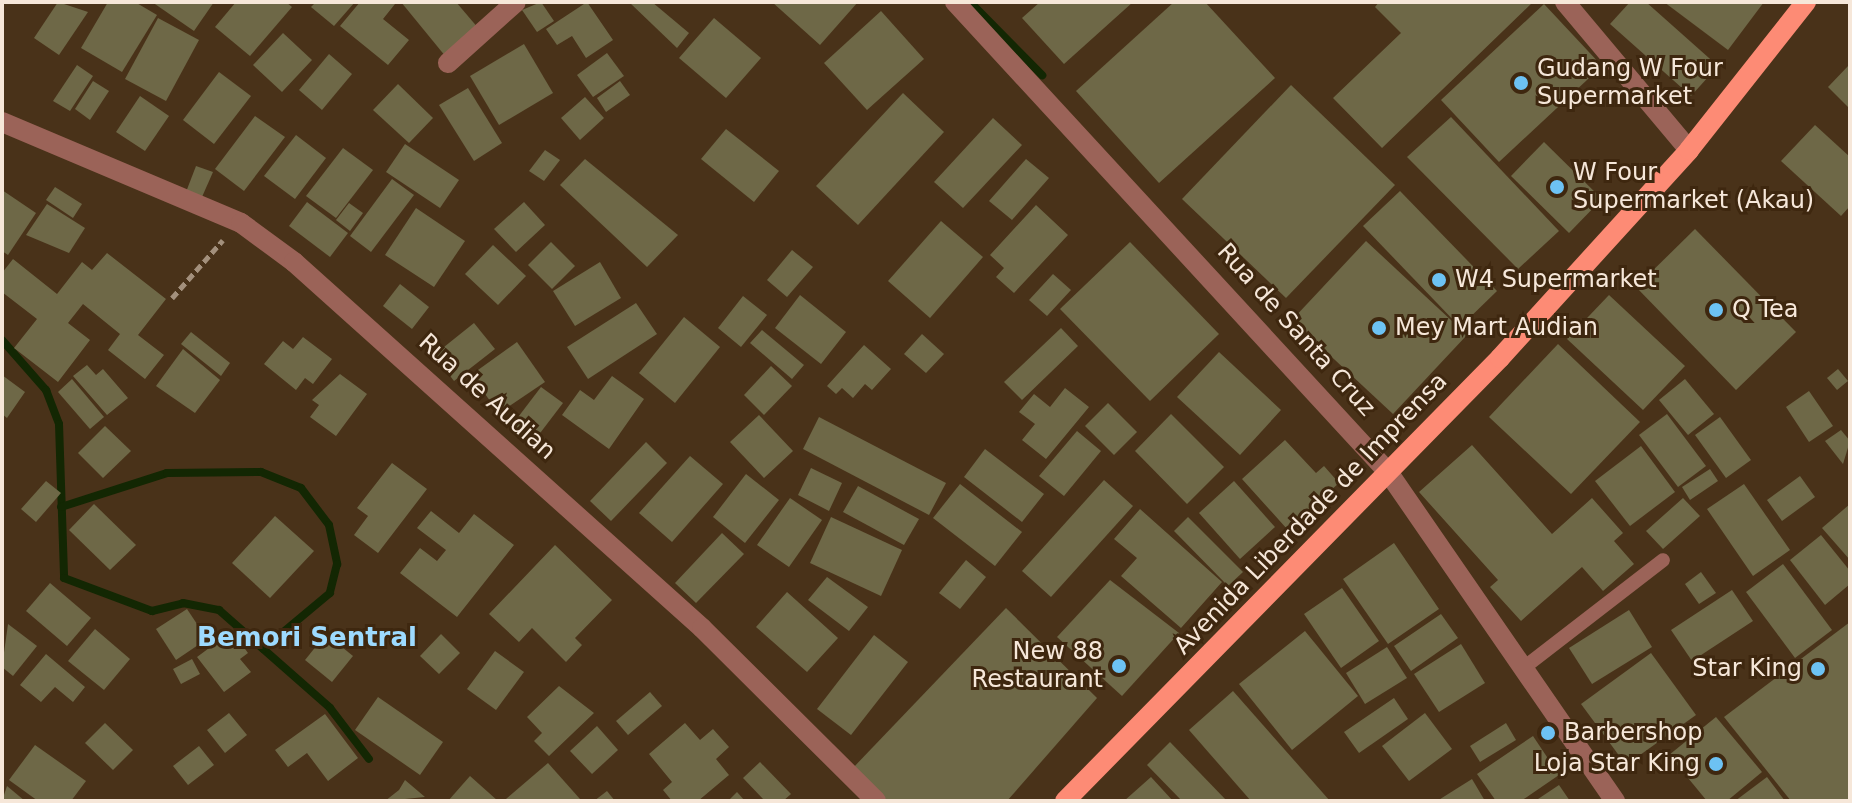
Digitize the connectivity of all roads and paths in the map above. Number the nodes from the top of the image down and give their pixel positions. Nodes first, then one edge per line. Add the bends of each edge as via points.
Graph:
1 (516, 2) edge
2 (955, 2) edge
3 (1565, 2) edge
4 (1806, 2) edge
5 (448, 63) dead end
6 (2, 122) edge
7 (1689, 150) junction
8 (241, 223) junction
9 (172, 298) dead end
10 (1388, 472) junction
11 (1663, 560) dead end
12 (1526, 666) junction
13 (876, 801) edge
14 (1065, 801) edge
15 (1615, 801) edge

1 - 5 street
2 - 10 street, Rua de Santa Cruz
3 - 7 street
4 - 7 main road, Avenida Liberdade de Imprensa
6 - 8 street, Rua de Audian
7 - 10 main road, Avenida Liberdade de Imprensa
8 - 9 path
8 - 13 street, Rua de Audian via 451,397
10 - 12 street, Rua de Santa Cruz
10 - 14 main road, Avenida Liberdade de Imprensa
11 - 12 lane
12 - 15 street, Rua de Santa Cruz

